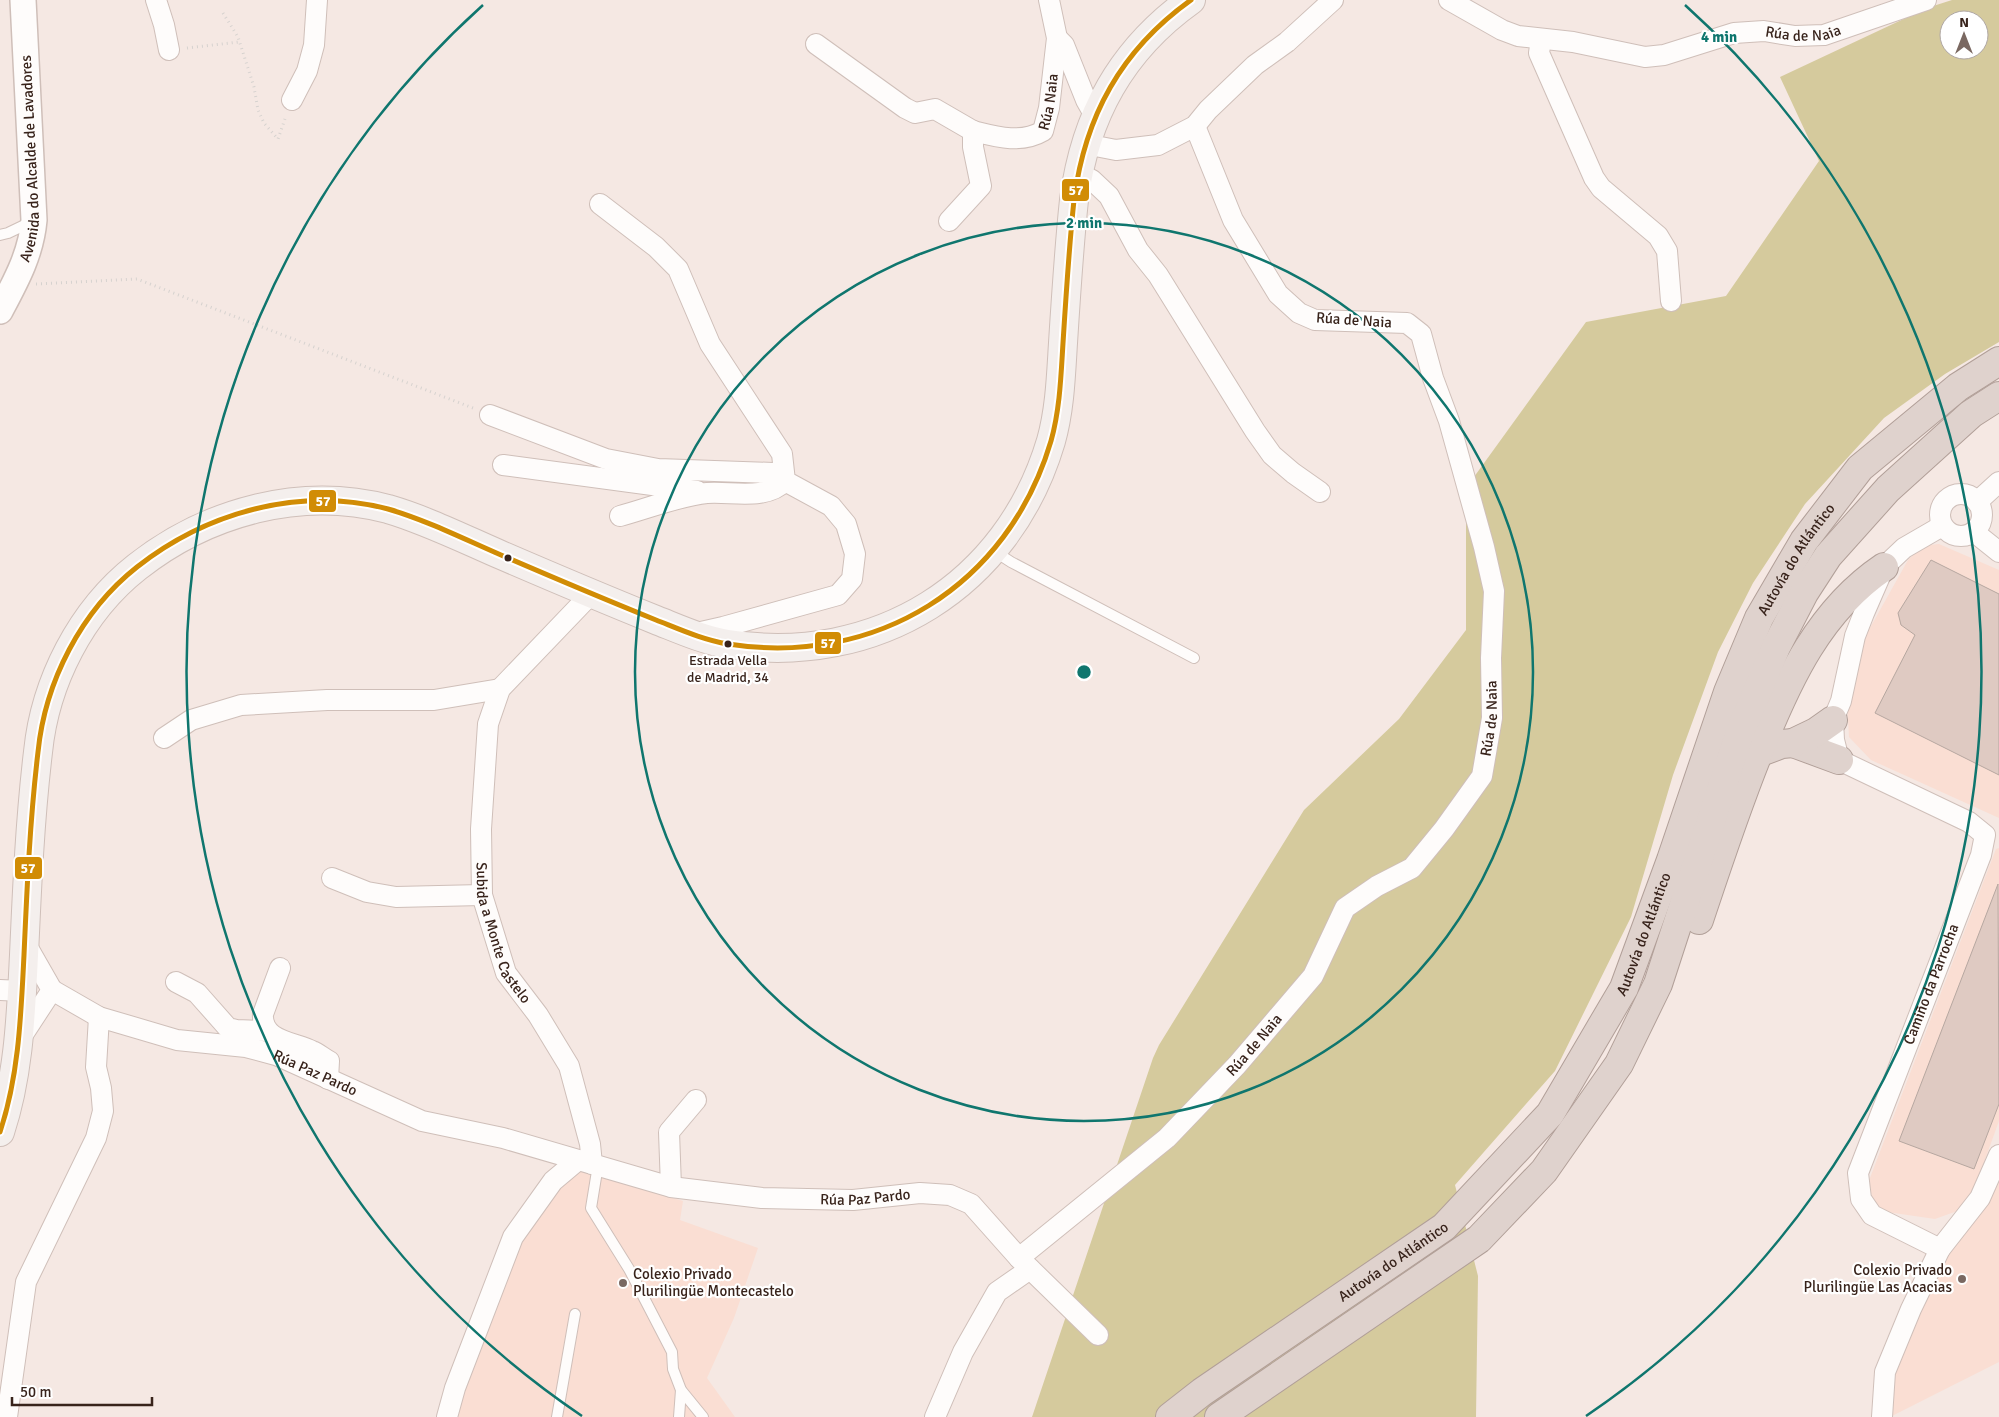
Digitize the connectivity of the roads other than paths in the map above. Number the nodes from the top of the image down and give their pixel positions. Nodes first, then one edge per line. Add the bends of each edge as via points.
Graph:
1 (23, 0) edge
2 (156, 0) edge
3 (317, 0) edge
4 (1049, 0) edge
5 (1190, 0) edge
6 (1333, 0) edge
7 (1449, 0) edge
8 (1926, 0) edge
9 (1057, 38) junction
10 (1541, 39) junction
11 (816, 44) dead end
12 (168, 50) road end
13 (292, 100) road end
14 (1095, 116) junction
15 (1195, 126) junction
16 (973, 131) junction
17 (1084, 144) junction
18 (1077, 172) junction
19 (600, 204) dead end
20 (34, 220) junction
21 (949, 221) dead end
22 (0, 235) edge
23 (1671, 301) dead end
24 (0, 311) edge
25 (1999, 361) edge
26 (1999, 396) edge
27 (490, 415) road end
28 (503, 465) dead end
29 (785, 480) junction
30 (1999, 482) edge
31 (1320, 492) dead end
32 (706, 493) junction
33 (1977, 502) junction
34 (620, 516) dead end
35 (1942, 526) junction
36 (1974, 532) junction
37 (993, 550) junction
38 (1999, 552) edge
39 (1884, 567) junction
40 (591, 594) junction
41 (691, 634) junction
42 (1194, 658) dead end
43 (500, 689) junction
44 (1833, 720) junction
45 (164, 738) dead end
46 (1793, 743) junction
47 (1758, 754) junction
48 (1839, 760) junction
49 (332, 878) dead end
50 (482, 895) junction
51 (24, 941) junction
52 (280, 968) dead end
53 (176, 982) dead end
54 (11, 990) edge
55 (52, 990) junction
56 (99, 1017) junction
57 (267, 1031) junction
58 (18, 1041) junction
59 (328, 1079) junction
60 (696, 1100) dead end
61 (0, 1132) edge
62 (1999, 1155) edge
63 (589, 1163) junction
64 (1544, 1171) junction
65 (671, 1187) junction
66 (1940, 1250) junction
67 (1024, 1264) junction
68 (575, 1314) dead end
69 (1098, 1336) dead end
70 (681, 1390) junction
71 (7, 1417) edge
72 (447, 1417) edge
73 (558, 1417) edge
74 (679, 1417) edge
75 (703, 1417) edge
76 (935, 1417) edge
77 (1170, 1417) edge
78 (1219, 1417) edge
79 (1882, 1417) edge

1 - 20 street, Avenida do Alcalde de Lavadores
2 - 12 street
3 - 13 street via 312,54
4 - 9 street, Rúa Naia
5 - 14 main road via 1173,12 1132,56 1116,77
6 - 15 street via 1287,42 1254,65
7 - 10 street, Rúa de Naia via 1502,30
8 - 10 street, Rúa de Naia via 1824,35 1795,36 1764,31 1734,33 1664,55 1645,57 1574,42
9 - 14 street via 1064,45
9 - 16 street, Rúa Naia via 1049,108 1043,131 1032,138 1003,138
10 - 23 street via 1539,53 1594,178 1601,188 1658,236 1667,251
11 - 16 street, Rúa Naia via 905,108 916,112 935,109
14 - 17 main road
15 - 17 street via 1158,145 1116,150
15 - 67 street, Rúa de Naia via 1234,220 1278,294 1300,313 1316,320 1407,324 1421,334 1454,439 1494,592 1492,718 1482,776 1412,868 1345,908 1313,976 1237,1065 1167,1138
16 - 21 street via 981,186
17 - 18 main road
18 - 31 street via 1092,180 1109,196 1138,250 1158,275 1272,455
18 - 37 main road via 1060,390 1052,439 1023,508
19 - 29 street via 656,247 678,269 710,344 782,454
20 - 22 lane
20 - 24 street, Avenida do Alcalde de Lavadores via 29,252
25 - 77 highway, Autovía do Atlántico via 1958,387 1860,468 1804,541 1759,618 1728,692 1624,988 1550,1114 1444,1227
26 - 64 highway, Autovía do Atlántico via 1971,414 1888,489 1828,556 1804,593 1776,647 1740,732 1658,984 1619,1064
27 - 29 street via 606,459 658,469 773,473
28 - 32 street
29 - 32 street via 768,490 741,494
29 - 41 street via 831,506 846,524 856,554 852,579 838,595
30 - 33 street
32 - 34 street
33 - 35 street via 1958,494 1948,498 1938,514
33 - 36 street via 1982,508 1983,518
35 - 36 street via 1950,533 1962,536
35 - 39 street via 1904,548
36 - 38 street
37 - 41 main road via 970,575 941,598 910,617 873,633 797,648 726,644
37 - 42 lane
39 - 44 street via 1855,636 1841,701
39 - 47 highway via 1845,598 1820,630 1791,677
40 - 41 main road
40 - 43 street, Subida a Monte Castelo
40 - 51 main road via 410,516 364,504 310,501 248,509 181,537 151,556 107,595 78,634 55,682 38,747
43 - 45 street via 434,700 242,704 191,720
43 - 50 street, Subida a Monte Castelo via 488,724 481,829
44 - 46 highway
44 - 48 street
46 - 47 highway
46 - 48 highway
47 - 64 highway via 1745,782 1669,1002 1646,1050 1623,1087
48 - 66 street, Camiño da Parrocha via 1969,822 1985,835 1981,855 1858,1173 1861,1199 1872,1215
49 - 50 street via 367,892 396,897
50 - 63 street, Subida a Monte Castelo via 506,973 569,1066 590,1144
51 - 54 main road
51 - 55 street
52 - 57 street via 263,1014
53 - 57 street via 197,993 228,1028
54 - 58 main road
55 - 56 street, Rúa Paz Pardo
55 - 58 street
56 - 59 street, Rúa Paz Pardo via 177,1040 246,1047 276,1055
56 - 71 street via 96,1067 102,1112 96,1138 26,1282
57 - 59 street via 280,1041 312,1051 329,1061
58 - 61 main road via 9,1100
59 - 63 street, Rúa Paz Pardo via 422,1121 503,1138
60 - 65 street via 669,1132
62 - 66 street via 1980,1198
63 - 65 street, Rúa Paz Pardo
63 - 70 lane via 592,1208 629,1269 672,1352
63 - 72 street via 554,1181 513,1237
64 - 78 highway, Autovía do Atlántico via 1478,1239
65 - 67 street, Rúa Paz Pardo via 762,1198 853,1200 920,1193 950,1195 971,1204
66 - 79 street via 1885,1372
67 - 69 street, Rúa Paz Pardo
67 - 76 street, Rúa de Naia via 997,1292 963,1352
68 - 73 lane
70 - 74 lane
70 - 75 lane

